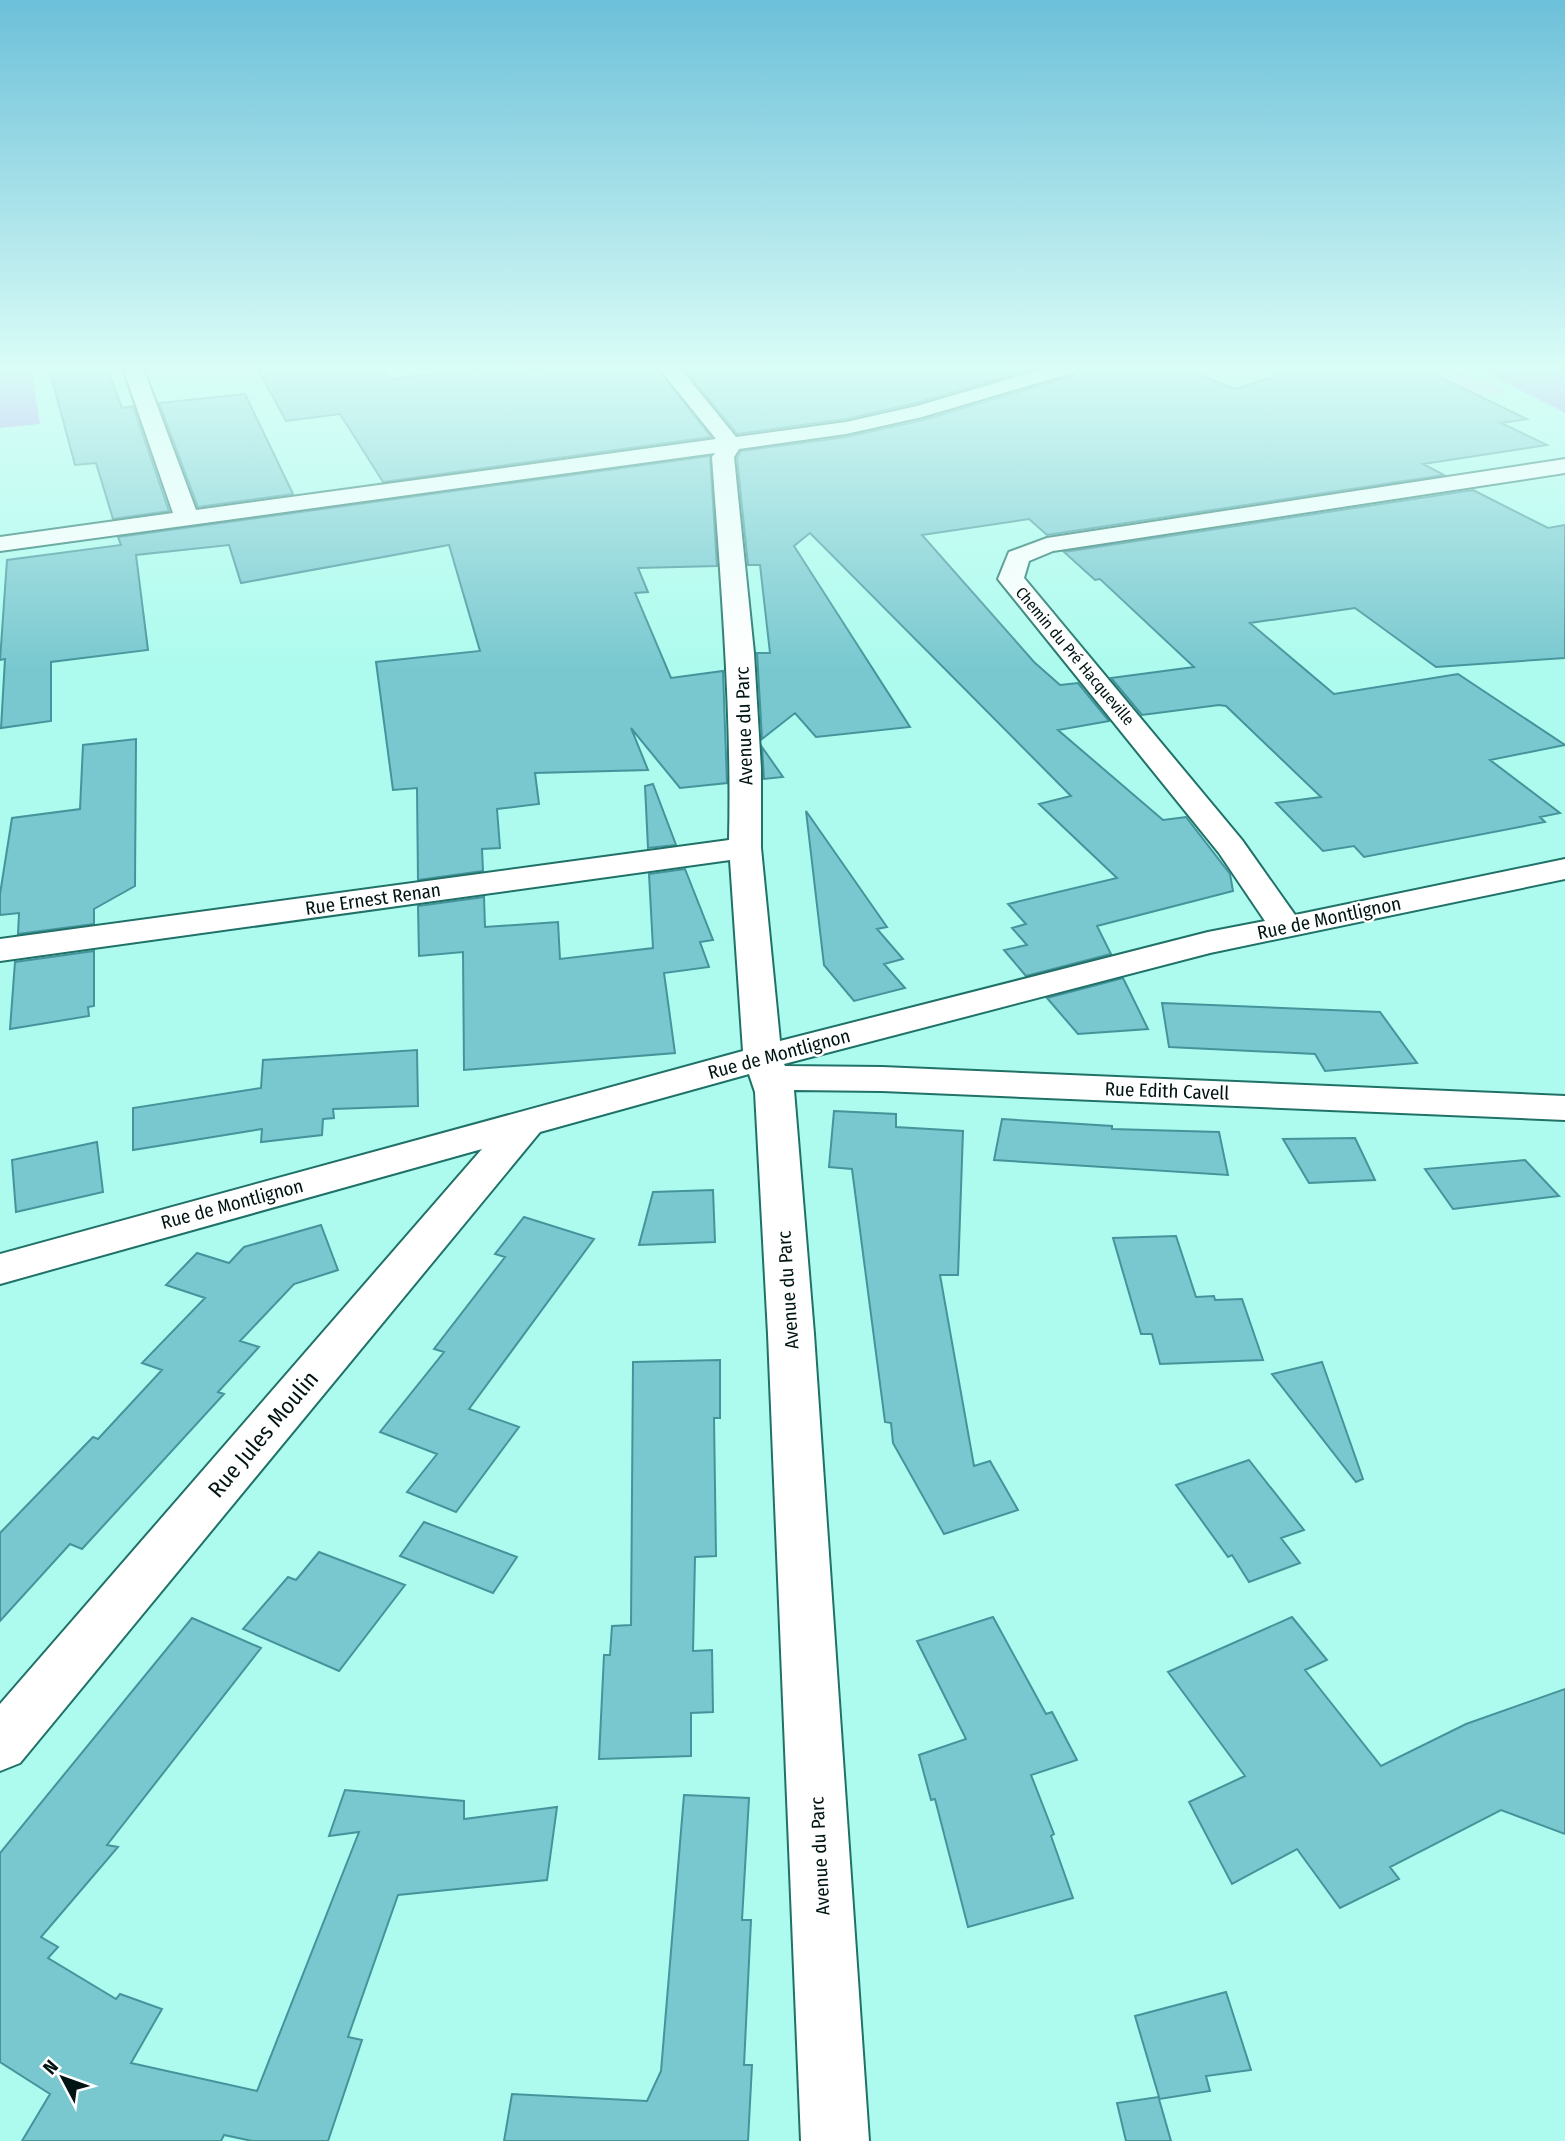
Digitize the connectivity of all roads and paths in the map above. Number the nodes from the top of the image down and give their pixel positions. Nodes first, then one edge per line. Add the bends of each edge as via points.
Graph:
1 (169, 468) edge
2 (555, 468) edge
3 (724, 468) edge
4 (1552, 468) edge
5 (187, 518) junction
6 (0, 544) edge
7 (746, 848) junction
8 (1565, 869) edge
9 (1286, 926) junction
10 (0, 950) edge
11 (766, 1069) junction
12 (1565, 1108) edge
13 (526, 1123) junction
14 (0, 1269) edge
15 (0, 1745) edge
16 (835, 2141) edge

1 - 5 street
2 - 5 street
3 - 7 street, Avenue du Parc via 740,653
4 - 9 street, Chemin du Pré Hacqueville via 1047,545 1018,557 1011,579 1231,846
5 - 6 street
7 - 10 street, Rue Ernest Renan
7 - 11 street, Avenue du Parc
8 - 9 street, Rue de Montlignon
9 - 11 street, Rue de Montlignon via 1182,950
11 - 12 street, Rue Edith Cavell via 896,1079
11 - 13 street, Rue de Montlignon
11 - 16 street, Avenue du Parc via 775,1092 791,1334
13 - 14 street, Rue de Montlignon
13 - 15 street, Rue Jules Moulin

